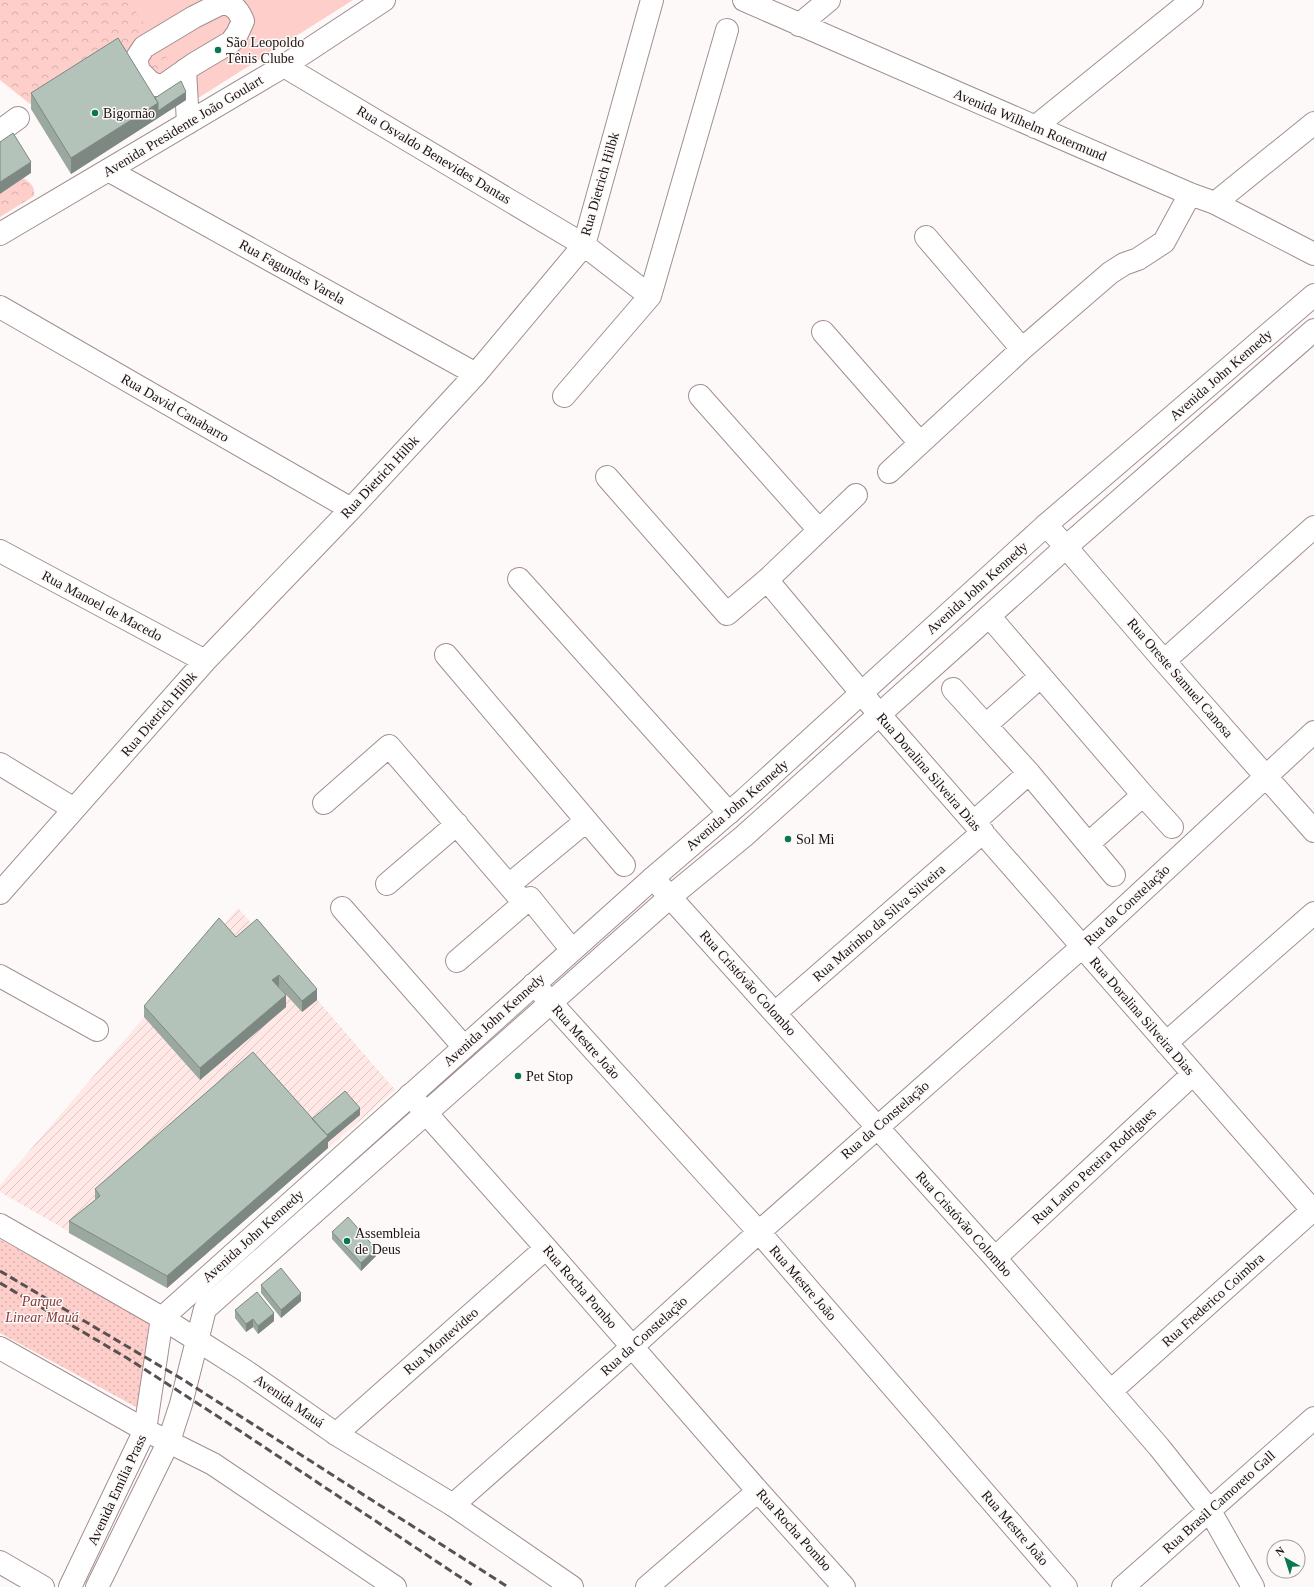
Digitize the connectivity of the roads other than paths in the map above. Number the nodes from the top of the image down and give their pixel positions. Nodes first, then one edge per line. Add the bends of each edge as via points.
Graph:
1 (384, 0) edge
2 (652, 0) edge
3 (744, 0) edge
4 (829, 0) edge
5 (1192, 0) edge
6 (232, 2) edge
7 (799, 25) junction
8 (727, 30) dead end
9 (284, 66) junction
10 (186, 70) junction
11 (18, 118) dead end
12 (188, 123) junction
13 (1314, 123) edge
14 (1035, 127) junction
15 (0, 131) edge
16 (108, 170) junction
17 (1190, 194) junction
18 (1215, 203) junction
19 (0, 234) edge
20 (926, 237) dead end
21 (584, 245) junction
22 (1314, 254) edge
23 (1314, 295) edge
24 (650, 296) junction
25 (0, 307) edge
26 (1314, 330) edge
27 (823, 332) dead end
28 (1022, 349) junction
29 (476, 374) junction
30 (564, 396) dead end
31 (700, 396) dead end
32 (920, 443) junction
33 (889, 472) dead end
34 (607, 477) dead end
35 (856, 495) dead end
36 (351, 509) junction
37 (1046, 525) junction
38 (1314, 527) edge
39 (819, 530) junction
40 (1066, 547) junction
41 (0, 551) edge
42 (519, 579) dead end
43 (767, 580) junction
44 (989, 616) junction
45 (446, 655) dead end
46 (205, 661) junction
47 (1164, 661) junction
48 (1041, 676) junction
49 (953, 689) dead end
50 (861, 693) junction
51 (879, 714) junction
52 (986, 725) junction
53 (1314, 732) edge
54 (0, 764) edge
55 (1029, 773) junction
56 (1266, 777) junction
57 (1143, 795) junction
58 (324, 803) dead end
59 (74, 810) junction
60 (728, 813) junction
61 (586, 821) junction
62 (456, 824) junction
63 (978, 827) junction
64 (1172, 827) dead end
65 (1314, 831) edge
66 (1088, 844) junction
67 (624, 865) dead end
68 (1114, 875) dead end
69 (653, 878) junction
70 (387, 884) dead end
71 (509, 885) junction
72 (0, 893) edge
73 (670, 897) junction
74 (524, 903) junction
75 (342, 908) dead end
76 (1314, 913) edge
77 (1082, 947) junction
78 (572, 950) junction
79 (457, 961) dead end
80 (0, 976) edge
81 (534, 984) junction
82 (552, 1004) junction
83 (775, 1013) junction
84 (97, 1030) dead end
85 (1166, 1043) junction
86 (464, 1047) junction
87 (1193, 1074) junction
88 (410, 1095) junction
89 (426, 1114) junction
90 (877, 1127) junction
91 (1314, 1210) edge
92 (0, 1225) edge
93 (759, 1232) junction
94 (546, 1248) junction
95 (995, 1258) junction
96 (162, 1318) junction
97 (197, 1340) junction
98 (632, 1347) junction
99 (0, 1348) edge
100 (1111, 1391) junction
101 (1314, 1418) edge
102 (145, 1430) junction
103 (336, 1434) junction
104 (169, 1441) junction
105 (758, 1491) junction
106 (454, 1505) junction
107 (1210, 1511) junction
108 (0, 1562) edge
109 (43, 1587) edge
110 (70, 1587) edge
111 (97, 1587) edge
112 (395, 1587) edge
113 (572, 1587) edge
114 (647, 1587) edge
115 (844, 1587) edge
116 (1066, 1587) edge
117 (1123, 1587) edge
118 (1253, 1587) edge

1 - 9 street, Avenida Presidente João Goulart
2 - 21 street, Rua Dietrich Hilbk
3 - 7 street, Avenida Wilhelm Rotermund
4 - 7 street
5 - 14 street
6 - 10 street via 243,21 237,34 231,42
6 - 10 street via 224,2 173,28 144,47 136,59 139,71 155,84 164,85
7 - 14 street, Avenida Wilhelm Rotermund
8 - 24 street
9 - 12 street, Avenida Presidente João Goulart
9 - 21 street, Rua Osvaldo Benevides Dantas
10 - 12 street
11 - 15 street
12 - 16 street, Avenida Presidente João Goulart
13 - 18 street
14 - 17 street, Avenida Wilhelm Rotermund
16 - 19 street, Avenida Presidente João Goulart
16 - 29 street, Rua Fagundes Varela
17 - 18 street, Avenida Wilhelm Rotermund
17 - 28 street via 1164,242 1110,273
18 - 22 street, Avenida Wilhelm Rotermund
20 - 28 street
21 - 24 street, Rua Osvaldo Benevides Dantas
21 - 29 street, Rua Dietrich Hilbk
23 - 37 street, Avenida John Kennedy
24 - 30 street
25 - 36 street, Rua David Canabarro
26 - 40 street, Avenida John Kennedy
27 - 32 street
28 - 32 street
29 - 36 street, Rua Dietrich Hilbk
31 - 39 street
32 - 33 street
34 - 43 street via 727,614
35 - 39 street
36 - 46 street, Rua Dietrich Hilbk
37 - 40 street, Rua Oreste Samuel Canosa
37 - 50 street, Avenida John Kennedy
38 - 47 street
39 - 43 street
40 - 44 street, Avenida John Kennedy
40 - 47 street, Rua Oreste Samuel Canosa
41 - 46 street, Rua Manoel de Macedo
42 - 60 street
43 - 50 street, Rua Doralina Silveira Dias
44 - 48 street
44 - 51 street, Avenida John Kennedy
45 - 61 street
46 - 59 street, Rua Dietrich Hilbk
47 - 56 street, Rua Oreste Samuel Canosa
48 - 52 street
48 - 57 street
49 - 52 street
50 - 51 street, Rua Doralina Silveira Dias
50 - 60 street, Avenida John Kennedy
51 - 63 street, Rua Doralina Silveira Dias
51 - 73 street, Avenida John Kennedy via 744,836
52 - 55 street
53 - 56 street, Rua da Constelação
54 - 59 street
55 - 63 street, Rua Marinho da Silva Silveira
55 - 66 street
56 - 65 street, Rua Oreste Samuel Canosa
56 - 77 street, Rua da Constelação
57 - 64 street
57 - 66 street
58 - 62 street via 390,746
59 - 72 street, Rua Dietrich Hilbk
60 - 69 street, Avenida John Kennedy
61 - 67 street
61 - 71 street
62 - 70 street
62 - 71 street
63 - 77 street, Rua Doralina Silveira Dias
63 - 83 street, Rua Marinho da Silva Silveira
66 - 68 street
69 - 73 street, Rua Cristóvão Colombo
69 - 78 street, Avenida John Kennedy
71 - 74 street
73 - 82 street, Avenida John Kennedy
73 - 83 street, Rua Cristóvão Colombo
74 - 78 street via 530,898
74 - 79 street
75 - 86 street
76 - 85 street
77 - 85 street, Rua Doralina Silveira Dias
77 - 90 street, Rua da Constelação
78 - 81 street, Avenida John Kennedy
80 - 84 street
81 - 82 street, Rua Mestre João
81 - 86 street, Avenida John Kennedy
82 - 89 street, Avenida John Kennedy
82 - 93 street, Rua Mestre João
83 - 90 street, Rua Cristóvão Colombo
85 - 87 street, Rua Doralina Silveira Dias
86 - 88 street, Avenida John Kennedy
87 - 91 street, Rua Doralina Silveira Dias
87 - 95 street, Rua Lauro Pereira Rodrigues
88 - 89 street, Rua Rocha Pombo
88 - 96 street, Avenida John Kennedy
89 - 94 street, Rua Rocha Pombo
89 - 97 street, Avenida John Kennedy via 205,1309
90 - 93 street, Rua da Constelação
90 - 95 street, Rua Cristóvão Colombo
91 - 100 street, Rua Frederico Coimbra
92 - 96 street, Avenida Mauá
93 - 98 street, Rua da Constelação
93 - 116 street, Rua Mestre João
94 - 98 street, Rua Rocha Pombo
94 - 103 street, Rua Montevideo
95 - 100 street, Rua Cristóvão Colombo
96 - 97 street, Avenida Mauá
96 - 102 street, Avenida Emília Prass
97 - 103 street, Avenida Mauá
97 - 104 street, Avenida Emília Prass
98 - 105 street, Rua Rocha Pombo
98 - 106 street, Rua da Constelação
99 - 102 street
100 - 107 street, Rua Cristóvão Colombo
101 - 107 street, Rua Brasil Camoreto Gall
102 - 104 street
102 - 110 street, Avenida Emília Prass
103 - 106 street, Avenida Mauá
104 - 111 street, Avenida Emília Prass
104 - 112 street via 213,1464
105 - 114 street
105 - 115 street, Rua Rocha Pombo
106 - 113 street, Avenida Mauá
107 - 117 street, Rua Brasil Camoreto Gall
107 - 118 street, Rua Cristóvão Colombo
108 - 109 street

